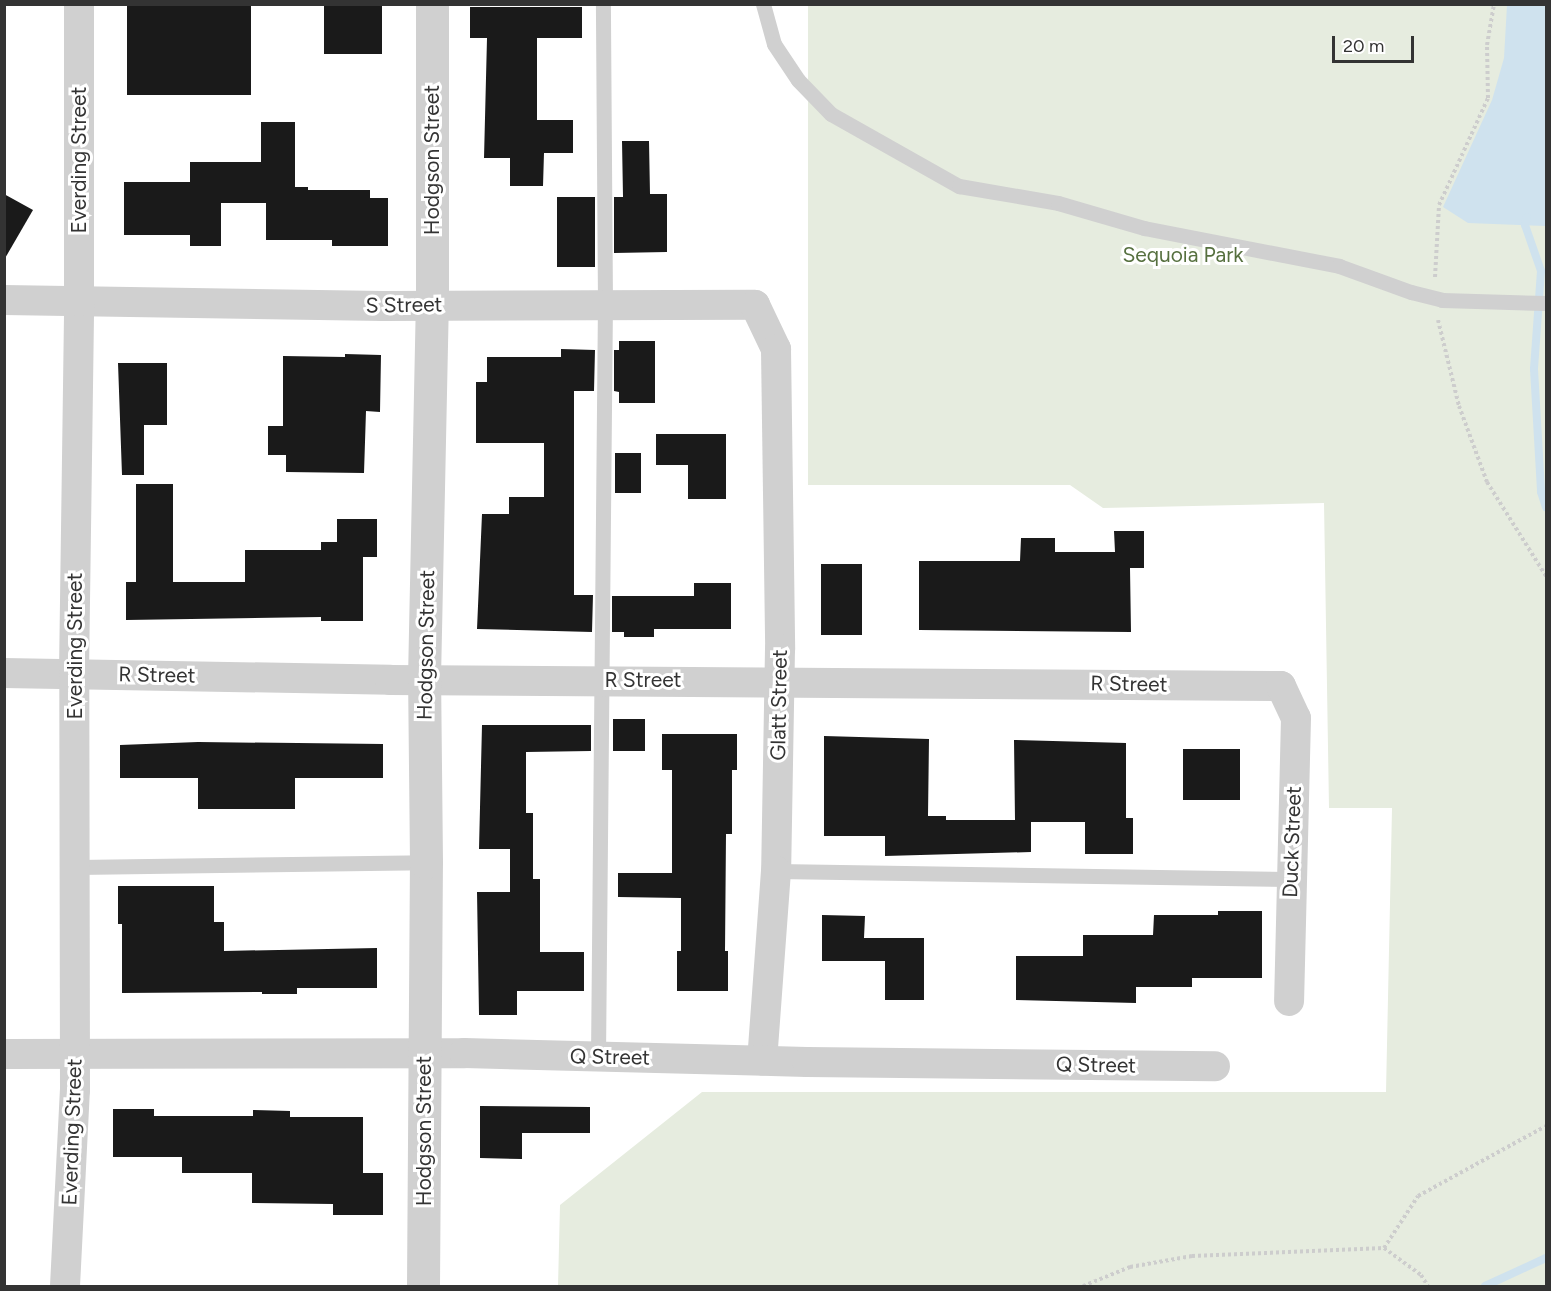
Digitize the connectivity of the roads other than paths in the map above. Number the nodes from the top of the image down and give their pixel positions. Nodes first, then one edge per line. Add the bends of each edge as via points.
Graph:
1 (79, 4) edge
2 (432, 4) edge
3 (603, 4) edge
4 (763, 4) edge
5 (4, 300) edge
6 (79, 301) junction
7 (1546, 303) edge
8 (432, 304) junction
9 (605, 304) junction
10 (776, 349) joint
11 (4, 673) edge
12 (74, 674) junction
13 (424, 679) junction
14 (603, 679) junction
15 (779, 681) junction
16 (1281, 686) joint
17 (426, 862) junction
18 (76, 867) junction
19 (776, 871) junction
20 (1290, 879) junction
21 (1289, 1001) dead end
22 (75, 1053) junction
23 (425, 1053) junction
24 (4, 1054) edge
25 (598, 1057) junction
26 (762, 1060) junction
27 (1215, 1066) dead end
28 (65, 1287) edge
29 (423, 1287) edge

1 - 6 street, Everding Street
2 - 8 street, Hodgson Street
3 - 9 lane
4 - 7 lane via 774,44 798,80 831,114 959,186 1058,203 1144,228 1339,266 1433,298
5 - 6 street, S Street
6 - 8 street, S Street
6 - 12 street, Everding Street
8 - 9 street, S Street
8 - 13 street, Hodgson Street
9 - 10 street, S Street via 755,305
9 - 14 lane
10 - 15 street, Glatt Street
11 - 12 street, R Street
12 - 13 street, R Street
12 - 18 street, Everding Street
13 - 14 street, R Street
13 - 17 street, Hodgson Street
14 - 15 street, R Street
14 - 25 lane
15 - 16 street, R Street
15 - 19 street, Glatt Street
16 - 20 street, Duck Street via 1296,718
17 - 18 lane
17 - 23 street, Hodgson Street
18 - 22 street, Everding Street
19 - 20 lane
19 - 26 street, Glatt Street
20 - 21 street, Duck Street
22 - 23 street, Q Street
22 - 24 street, Q Street
22 - 28 street, Everding Street
23 - 25 street, Q Street
23 - 29 street, Hodgson Street
25 - 26 street, Q Street
26 - 27 street, Q Street

